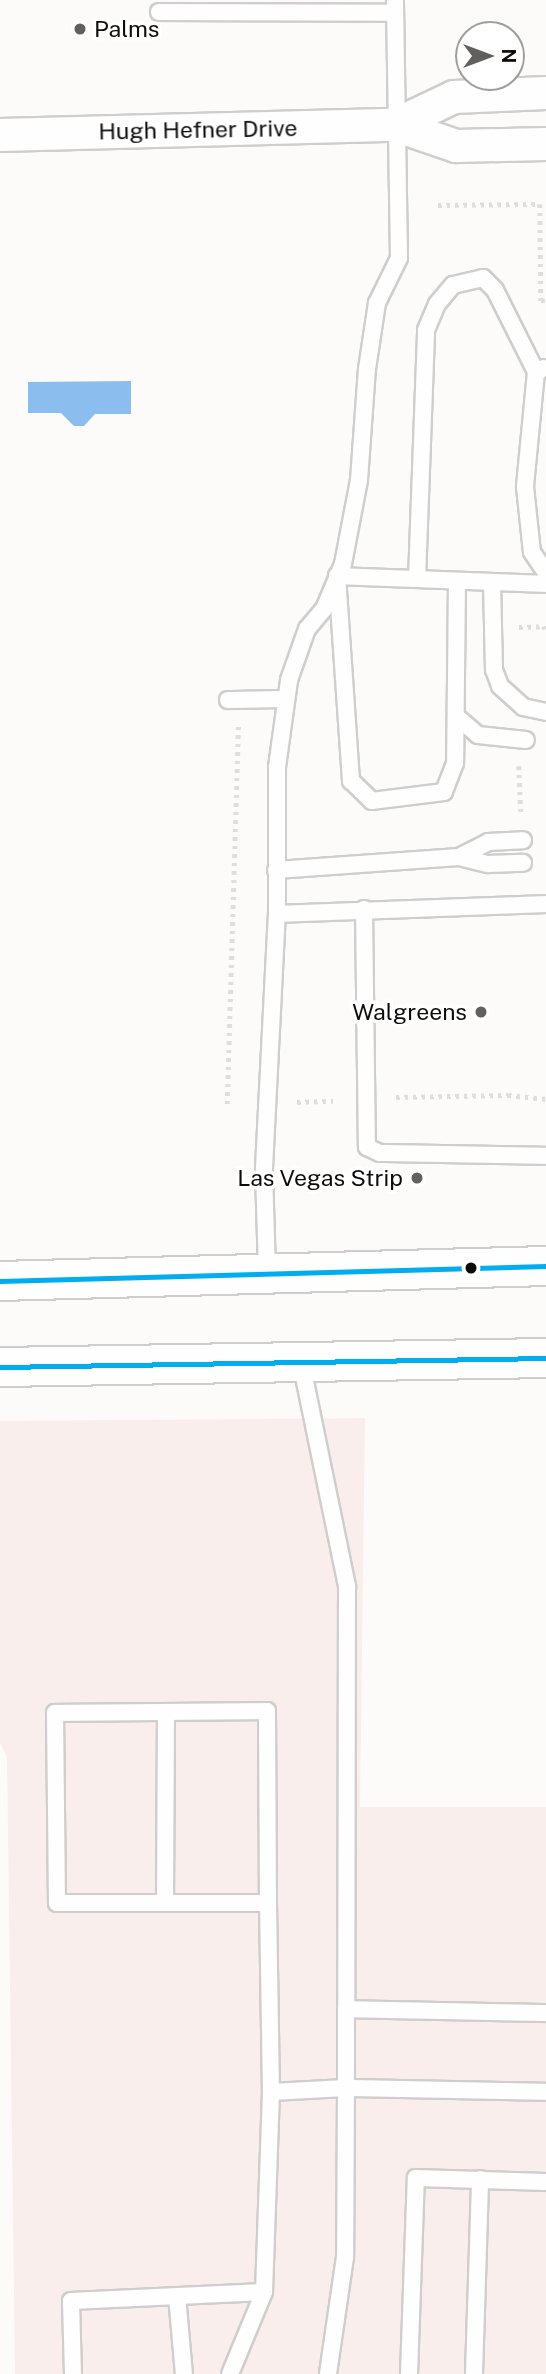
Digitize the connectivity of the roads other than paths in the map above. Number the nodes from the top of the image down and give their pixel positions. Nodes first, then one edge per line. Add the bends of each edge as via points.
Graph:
1 (395, 6) edge
2 (159, 12) dead end
3 (546, 93) edge
4 (395, 125) junction
5 (0, 135) edge
6 (546, 144) edge
7 (541, 369) edge
8 (546, 573) edge
9 (337, 576) junction
10 (417, 579) junction
11 (457, 581) junction
12 (492, 582) junction
13 (546, 584) edge
14 (286, 699) junction
15 (234, 700) road end
16 (546, 712) edge
17 (456, 716) junction
18 (526, 740) dead end
19 (523, 840) dead end
20 (459, 857) junction
21 (523, 863) dead end
22 (276, 870) junction
23 (546, 904) edge
24 (364, 909) junction
25 (277, 914) junction
26 (546, 1156) edge
27 (546, 1266) edge
28 (267, 1272) junction
29 (0, 1281) edge
30 (546, 1358) edge
31 (301, 1362) junction
32 (0, 1367) edge
33 (166, 1712) junction
34 (165, 1903) junction
35 (268, 1903) junction
36 (346, 2009) junction
37 (546, 2013) edge
38 (346, 2088) junction
39 (271, 2092) junction
40 (546, 2092) edge
41 (480, 2179) junction
42 (546, 2182) edge
43 (264, 2292) junction
44 (177, 2296) junction
45 (73, 2374) edge
46 (184, 2374) edge
47 (230, 2374) edge
48 (328, 2374) edge
49 (409, 2374) edge
50 (474, 2374) edge

1 - 2 lane
1 - 4 lane
3 - 4 street, Hugh Hefner Drive via 454,97
4 - 5 street, Hugh Hefner Drive
4 - 6 street, Hugh Hefner Drive via 456,146
4 - 9 lane via 399,258 377,303 359,480
7 - 8 lane via 525,487 532,552
7 - 10 lane via 495,290 483,278 453,285 437,303 426,330
9 - 10 lane
9 - 14 lane via 324,609 307,629
9 - 17 lane via 351,781 372,801 444,792 455,763
10 - 11 lane
11 - 12 lane
11 - 17 lane
12 - 13 lane
12 - 16 lane via 494,670 499,686 523,707
14 - 15 lane
14 - 22 lane via 277,767
17 - 18 lane via 478,736
19 - 20 lane via 488,842
20 - 21 lane via 488,864
20 - 22 lane
22 - 25 lane
23 - 24 lane
24 - 25 lane
24 - 26 lane via 367,1146 380,1153
25 - 28 lane via 264,1168
27 - 28 main road
28 - 29 main road
30 - 31 main road
31 - 32 main road
31 - 36 lane via 347,1586
33 - 34 lane
33 - 34 lane via 55,1713 57,1903
33 - 35 lane via 267,1711
34 - 35 lane
35 - 39 lane
36 - 37 lane
36 - 38 lane
38 - 39 lane
38 - 40 lane
38 - 48 lane via 345,2257
39 - 43 lane
41 - 42 lane
41 - 49 lane via 416,2178
41 - 50 lane
43 - 44 lane
43 - 47 lane
44 - 45 lane via 71,2301
44 - 46 lane

